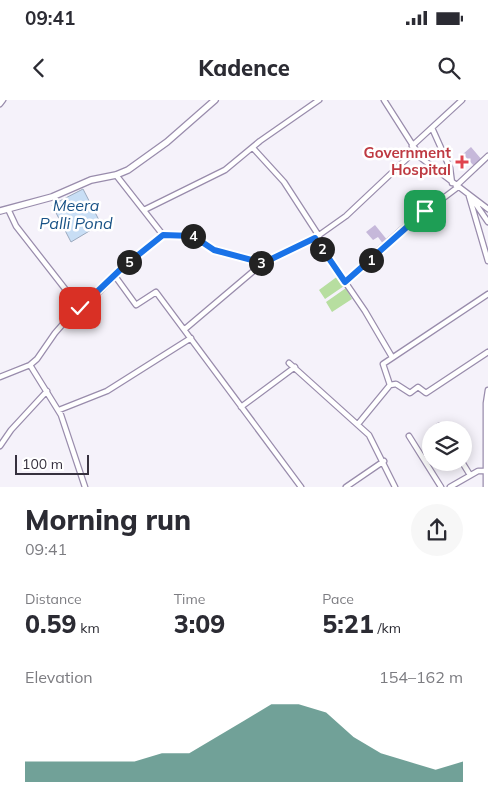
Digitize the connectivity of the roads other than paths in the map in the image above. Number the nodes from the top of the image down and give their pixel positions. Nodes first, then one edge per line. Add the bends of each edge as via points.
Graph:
1 (3, 100) edge
2 (215, 100) edge
3 (319, 100) edge
4 (384, 100) edge
5 (462, 100) edge
6 (0, 104) edge
7 (432, 128) junction
8 (253, 148) junction
9 (413, 148) junction
10 (488, 156) edge
11 (116, 175) junction
12 (455, 185) junction
13 (469, 195) junction
14 (8, 209) junction
15 (488, 209) edge
16 (144, 210) junction
17 (0, 211) edge
18 (488, 222) edge
19 (163, 235) junction
20 (317, 237) junction
21 (488, 261) edge
22 (263, 263) junction
23 (115, 276) junction
24 (345, 282) junction
25 (488, 294) edge
26 (80, 308) junction
27 (184, 329) junction
28 (191, 338) junction
29 (488, 352) edge
30 (392, 357) junction
31 (289, 362) dead end
32 (30, 365) junction
33 (295, 367) junction
34 (0, 377) edge
35 (390, 385) junction
36 (488, 390) edge
37 (47, 391) junction
38 (242, 407) junction
39 (59, 410) junction
40 (358, 424) junction
41 (409, 436) dead end
42 (0, 446) edge
43 (487, 460) edge
44 (384, 461) junction
45 (468, 471) edge
46 (485, 471) junction
47 (470, 475) junction
48 (85, 487) edge
49 (300, 487) edge
50 (346, 487) edge
51 (395, 487) edge
52 (441, 487) edge
53 (450, 487) edge
54 (486, 487) edge

1 - 6 street
2 - 11 street via 154,152
3 - 8 street
4 - 9 street
5 - 7 street
7 - 9 street
7 - 12 street
8 - 16 street via 220,173
8 - 20 street via 284,182
9 - 12 street via 426,164
9 - 20 street via 357,207
10 - 12 street
11 - 14 street
11 - 16 street
12 - 13 street
12 - 24 street
13 - 15 street
13 - 18 street
13 - 21 street
14 - 17 street
14 - 26 street via 16,226
16 - 19 street
19 - 22 street via 193,236 214,250
19 - 23 street
20 - 22 street
20 - 24 street
22 - 27 street
23 - 26 street
23 - 27 street via 136,305 156,292
24 - 30 street
25 - 30 street
26 - 32 street via 58,329 41,355
27 - 28 street
28 - 38 street
28 - 39 street via 106,391
29 - 35 street via 426,393 418,387 410,394 396,384
30 - 35 street via 383,364
31 - 33 street
32 - 34 street
32 - 37 street
33 - 38 street
33 - 40 street
35 - 40 street
36 - 43 street
37 - 39 street
37 - 42 street
38 - 49 street
39 - 48 street
40 - 44 street
41 - 52 street
43 - 46 street
44 - 50 street
44 - 51 street
45 - 47 street
46 - 47 street
46 - 54 street
47 - 53 street

